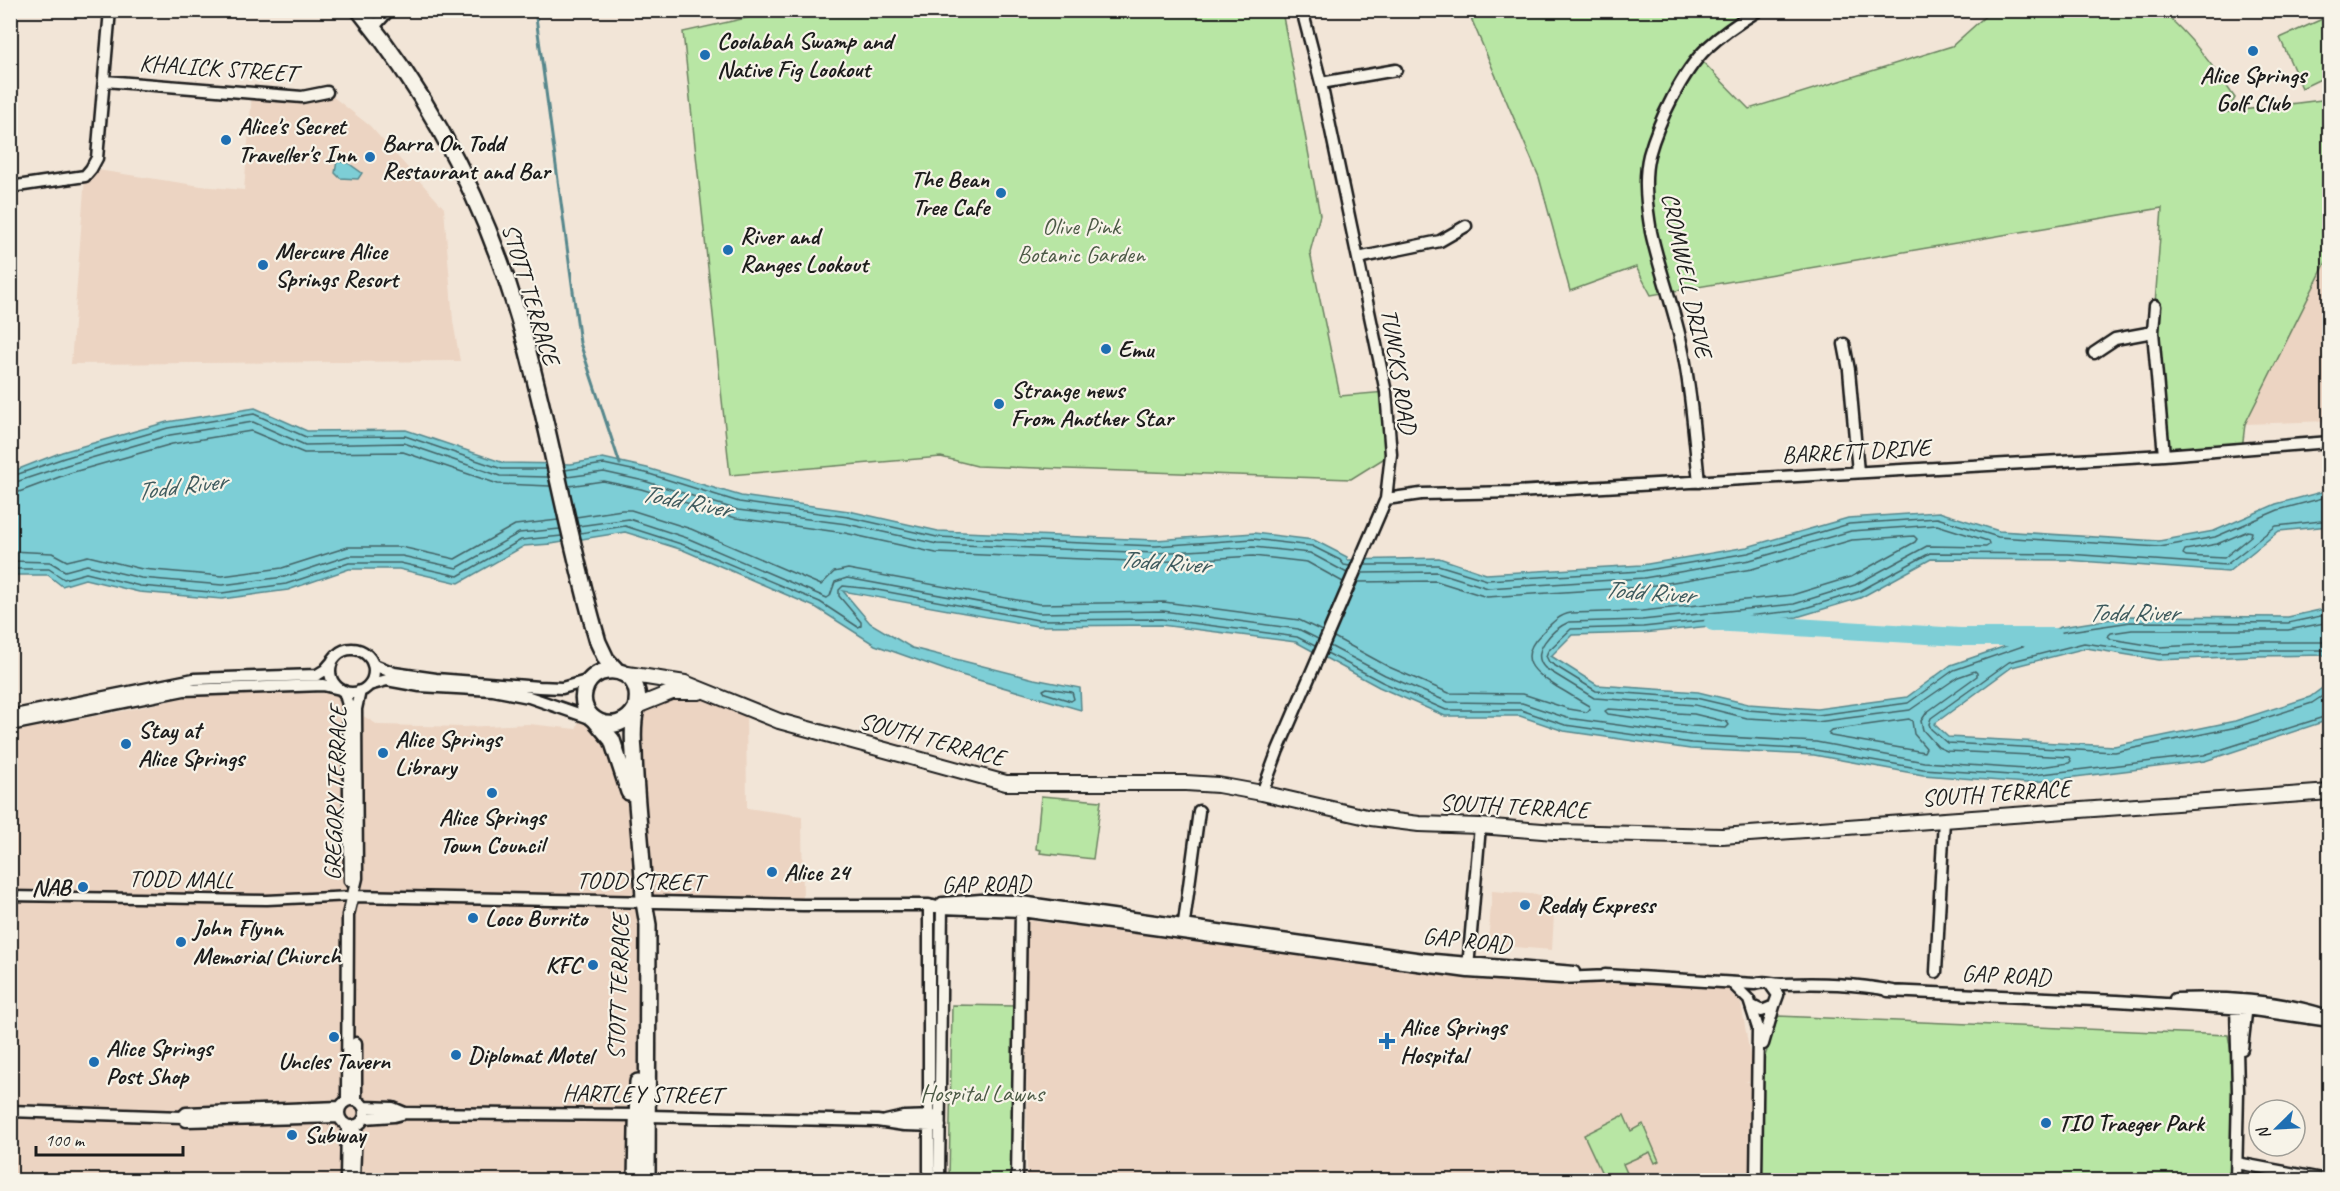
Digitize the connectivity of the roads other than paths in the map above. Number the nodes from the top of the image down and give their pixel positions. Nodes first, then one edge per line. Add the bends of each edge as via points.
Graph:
1 (110, 10) edge
2 (359, 10) edge
3 (389, 10) edge
4 (1302, 10) edge
5 (1759, 10) edge
6 (373, 28) junction
7 (1396, 70) dead end
8 (105, 81) junction
9 (1322, 84) junction
10 (327, 92) dead end
11 (10, 187) edge
12 (1466, 226) dead end
13 (1358, 258) junction
14 (2155, 306) dead end
15 (2154, 332) junction
16 (1844, 344) dead end
17 (2094, 352) dead end
18 (2330, 442) edge
19 (2164, 455) junction
20 (1858, 472) junction
21 (1699, 482) junction
22 (1386, 499) junction
23 (591, 620) junction
24 (332, 662) junction
25 (374, 665) junction
26 (619, 672) junction
27 (590, 680) junction
28 (364, 688) junction
29 (342, 690) junction
30 (713, 693) junction
31 (636, 707) junction
32 (10, 716) edge
33 (595, 720) junction
34 (10, 725) edge
35 (2330, 792) edge
36 (1262, 793) junction
37 (1199, 811) dead end
38 (1944, 819) junction
39 (1480, 826) junction
40 (641, 842) junction
41 (10, 896) edge
42 (352, 896) junction
43 (644, 902) junction
44 (929, 905) junction
45 (942, 906) junction
46 (1021, 911) junction
47 (1183, 929) junction
48 (1468, 967) junction
49 (1936, 972) dead end
50 (1732, 982) junction
51 (1755, 984) junction
52 (1770, 984) junction
53 (1783, 984) junction
54 (1805, 987) junction
55 (1893, 991) junction
56 (1750, 1003) junction
57 (1776, 1003) junction
58 (2241, 1005) junction
59 (2330, 1016) edge
60 (2330, 1021) edge
61 (1758, 1064) junction
62 (10, 1111) edge
63 (352, 1112) junction
64 (643, 1115) junction
65 (934, 1121) junction
66 (2237, 1163) junction
67 (346, 1180) edge
68 (354, 1180) edge
69 (636, 1180) edge
70 (647, 1180) edge
71 (929, 1180) edge
72 (939, 1180) edge
73 (1017, 1180) edge
74 (1756, 1180) edge
75 (2236, 1180) edge
76 (2327, 1180) edge

1 - 8 street
2 - 6 main road, STOTT TERRACE
3 - 6 street
4 - 9 street, TUNCKS ROAD
5 - 21 street, CROMWELL DRIVE via 1722,35 1699,58 1668,108 1647,167 1651,231 1690,386
6 - 23 main road, STOTT TERRACE via 428,109 485,220 519,320
7 - 9 street
8 - 10 street, KHALICK STREET via 302,97
8 - 11 street via 97,158 85,176
9 - 13 street, TUNCKS ROAD
12 - 13 street via 1440,241
13 - 22 street, TUNCKS ROAD via 1386,392 1391,454
14 - 15 street
15 - 17 street via 2115,339
15 - 19 street
16 - 20 street
18 - 19 street, BARRETT DRIVE
19 - 20 street, BARRETT DRIVE
20 - 21 street, BARRETT DRIVE
21 - 22 street, BARRETT DRIVE via 1421,494
22 - 36 street, TUNCKS ROAD
23 - 26 main road, STOTT TERRACE via 602,652
23 - 27 main road, STOTT TERRACE
24 - 25 street via 344,650 356,649 368,655
24 - 29 street via 330,674
24 - 32 street via 317,675 194,679
25 - 27 street via 394,673 436,679 539,687 562,688
25 - 28 street via 374,676
26 - 27 main road via 603,672
26 - 30 street, SOUTH TERRACE via 685,683
26 - 31 main road via 637,690
27 - 33 main road via 584,703
28 - 29 street
28 - 33 street via 387,680 428,687 493,690 529,697
28 - 42 street, GREGORY TERRACE via 356,709 357,878
29 - 34 street via 323,685 184,690
29 - 42 street, GREGORY TERRACE via 348,705
30 - 31 street, SOUTH TERRACE via 672,692
30 - 36 street, SOUTH TERRACE via 778,721 1006,783 1186,783
31 - 33 main road via 619,724
31 - 40 main road, STOTT TERRACE via 634,753
33 - 40 main road, STOTT TERRACE via 612,740 620,761
35 - 38 street, SOUTH TERRACE
36 - 39 street, SOUTH TERRACE via 1371,818
37 - 47 street
38 - 39 street, SOUTH TERRACE via 1722,836
38 - 49 street
39 - 48 street
40 - 43 main road, STOTT TERRACE
41 - 42 street, TODD MALL via 267,900
42 - 43 street, TODD STREET
42 - 63 street, GREGORY TERRACE
43 - 44 street, TODD STREET
43 - 64 main road, STOTT TERRACE via 648,925
44 - 45 street, GAP ROAD
44 - 65 street
45 - 46 street, GAP ROAD
45 - 47 street, GAP ROAD via 981,900 1014,902
45 - 65 street
46 - 47 street, GAP ROAD
46 - 73 street
47 - 48 street, GAP ROAD
48 - 50 street, GAP ROAD via 1561,978 1610,976
50 - 51 street, GAP ROAD
50 - 56 street
51 - 52 street, GAP ROAD
51 - 56 street via 1750,990
52 - 53 street, GAP ROAD
52 - 57 street via 1777,990
53 - 54 street, GAP ROAD
53 - 55 street, GAP ROAD via 1858,984
54 - 55 street, GAP ROAD
54 - 57 street via 1791,991
55 - 58 street, GAP ROAD
56 - 57 street via 1762,1011
56 - 61 street via 1758,1028
57 - 61 street
58 - 59 street, GAP ROAD via 2287,1006
58 - 60 street, GAP ROAD
58 - 66 street
61 - 74 street
62 - 63 street, HARTLEY STREET via 182,1117 186,1121
63 - 64 street, HARTLEY STREET via 394,1116
63 - 67 street, GREGORY TERRACE
63 - 68 street, GREGORY TERRACE
64 - 65 street, HARTLEY STREET
64 - 69 main road, STOTT TERRACE
64 - 70 main road, STOTT TERRACE
65 - 71 street
65 - 72 street
66 - 75 street
66 - 76 street

